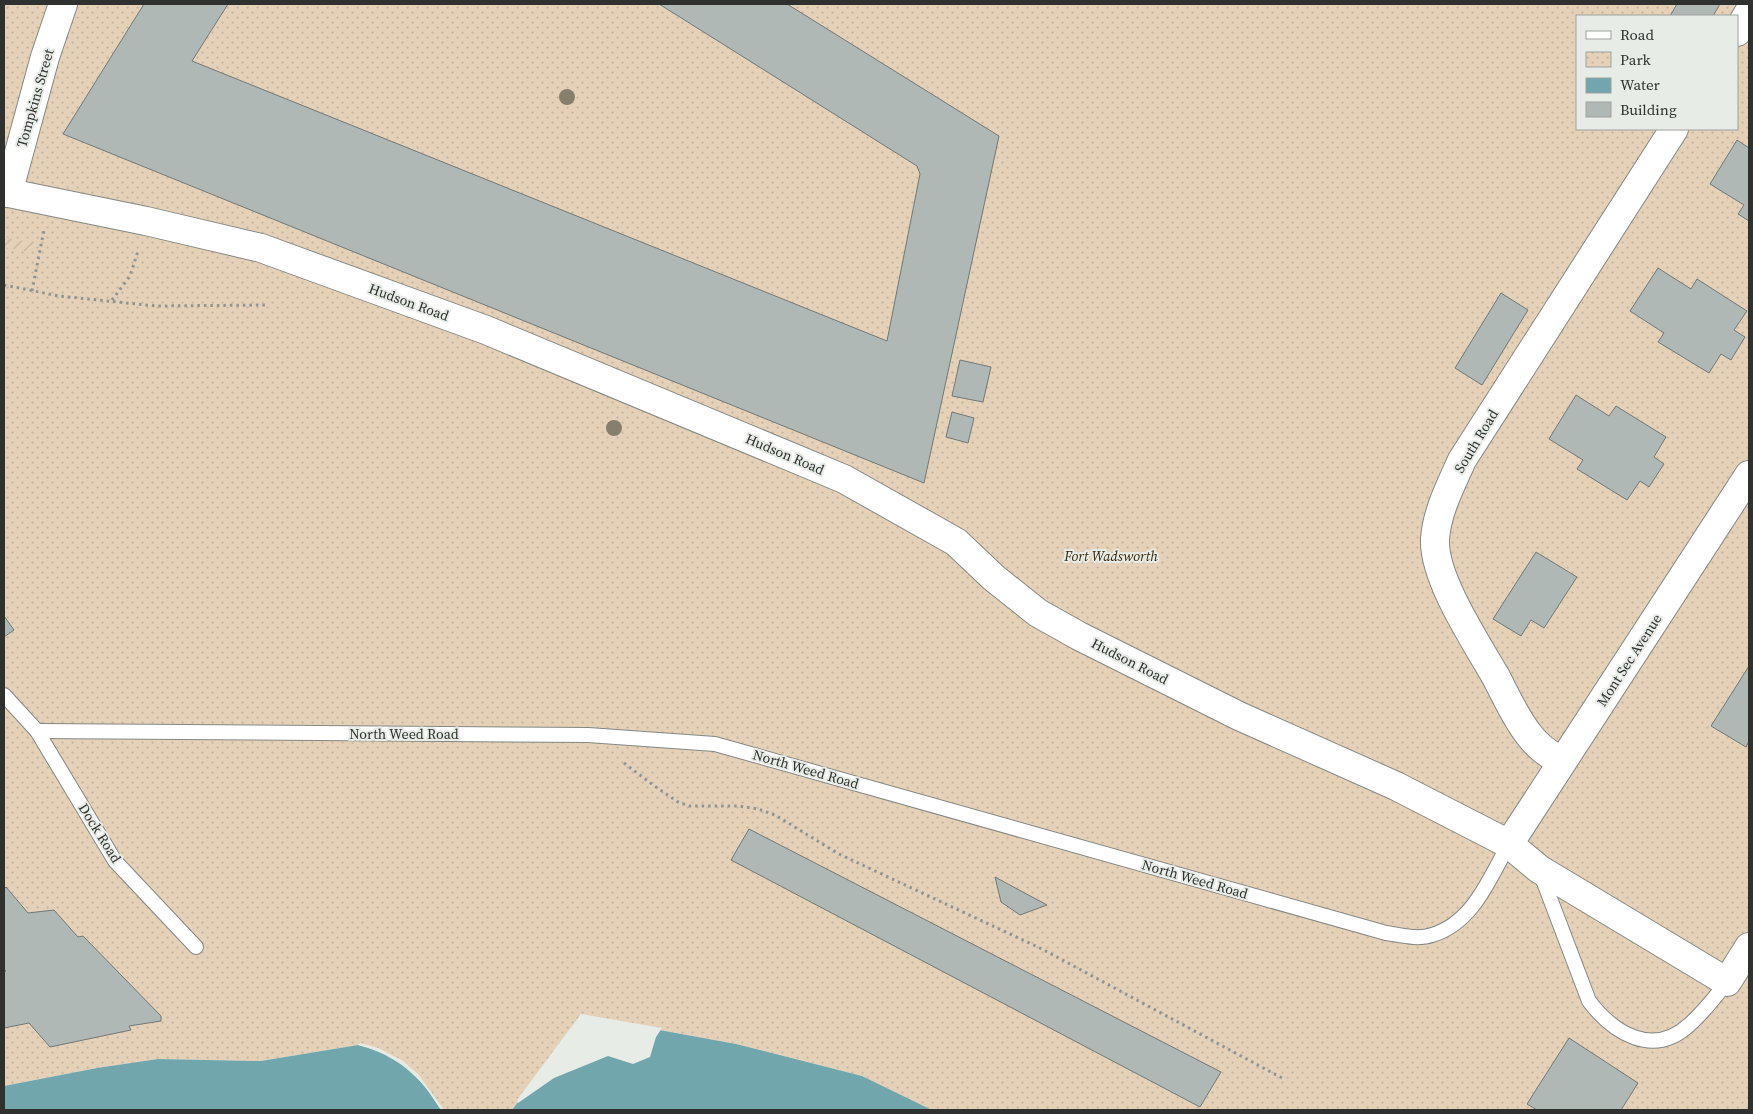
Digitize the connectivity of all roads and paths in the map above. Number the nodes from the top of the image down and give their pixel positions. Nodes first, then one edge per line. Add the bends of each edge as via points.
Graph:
1 (64, 4) edge
2 (1749, 12) edge
3 (1738, 30) edge
4 (1673, 130) edge
5 (6, 193) edge
6 (44, 230) dead end
7 (139, 249) dead end
8 (4, 285) edge
9 (32, 291) junction
10 (112, 301) junction
11 (266, 304) dead end
12 (1749, 475) edge
13 (4, 695) edge
14 (37, 731) junction
15 (588, 735) junction
16 (1562, 762) junction
17 (1509, 844) junction
18 (1539, 869) junction
19 (196, 947) dead end
20 (1749, 947) edge
21 (1727, 982) junction
22 (1282, 1078) dead end

1 - 5 street, Tompkins Street via 45,57
2 - 3 street
4 - 16 street, South Road via 1462,460 1441,510 1435,540 1440,571 1510,703 1529,736
5 - 17 street, Hudson Road via 261,248 486,330 779,451 844,480 956,542 1031,607 1079,636 1240,716 1396,786
6 - 9 path
7 - 10 path via 130,276
8 - 9 path
9 - 10 path
10 - 11 path via 156,306
12 - 16 street, Mont Sec Avenue
13 - 14 lane, Dock Road
14 - 15 lane, North Weed Road
14 - 19 lane, Dock Road via 115,861
15 - 17 lane, North Weed Road via 715,744 1376,930 1408,936 1430,936 1452,926 1474,906
15 - 22 path via 678,802 701,807 739,806 775,815 839,854 1042,949
16 - 17 street, Mont Sec Avenue
17 - 18 street, Hudson Road
18 - 21 street, Hudson Road
18 - 21 lane via 1589,1001 1602,1018 1626,1035 1653,1041 1672,1036 1688,1026
20 - 21 street

